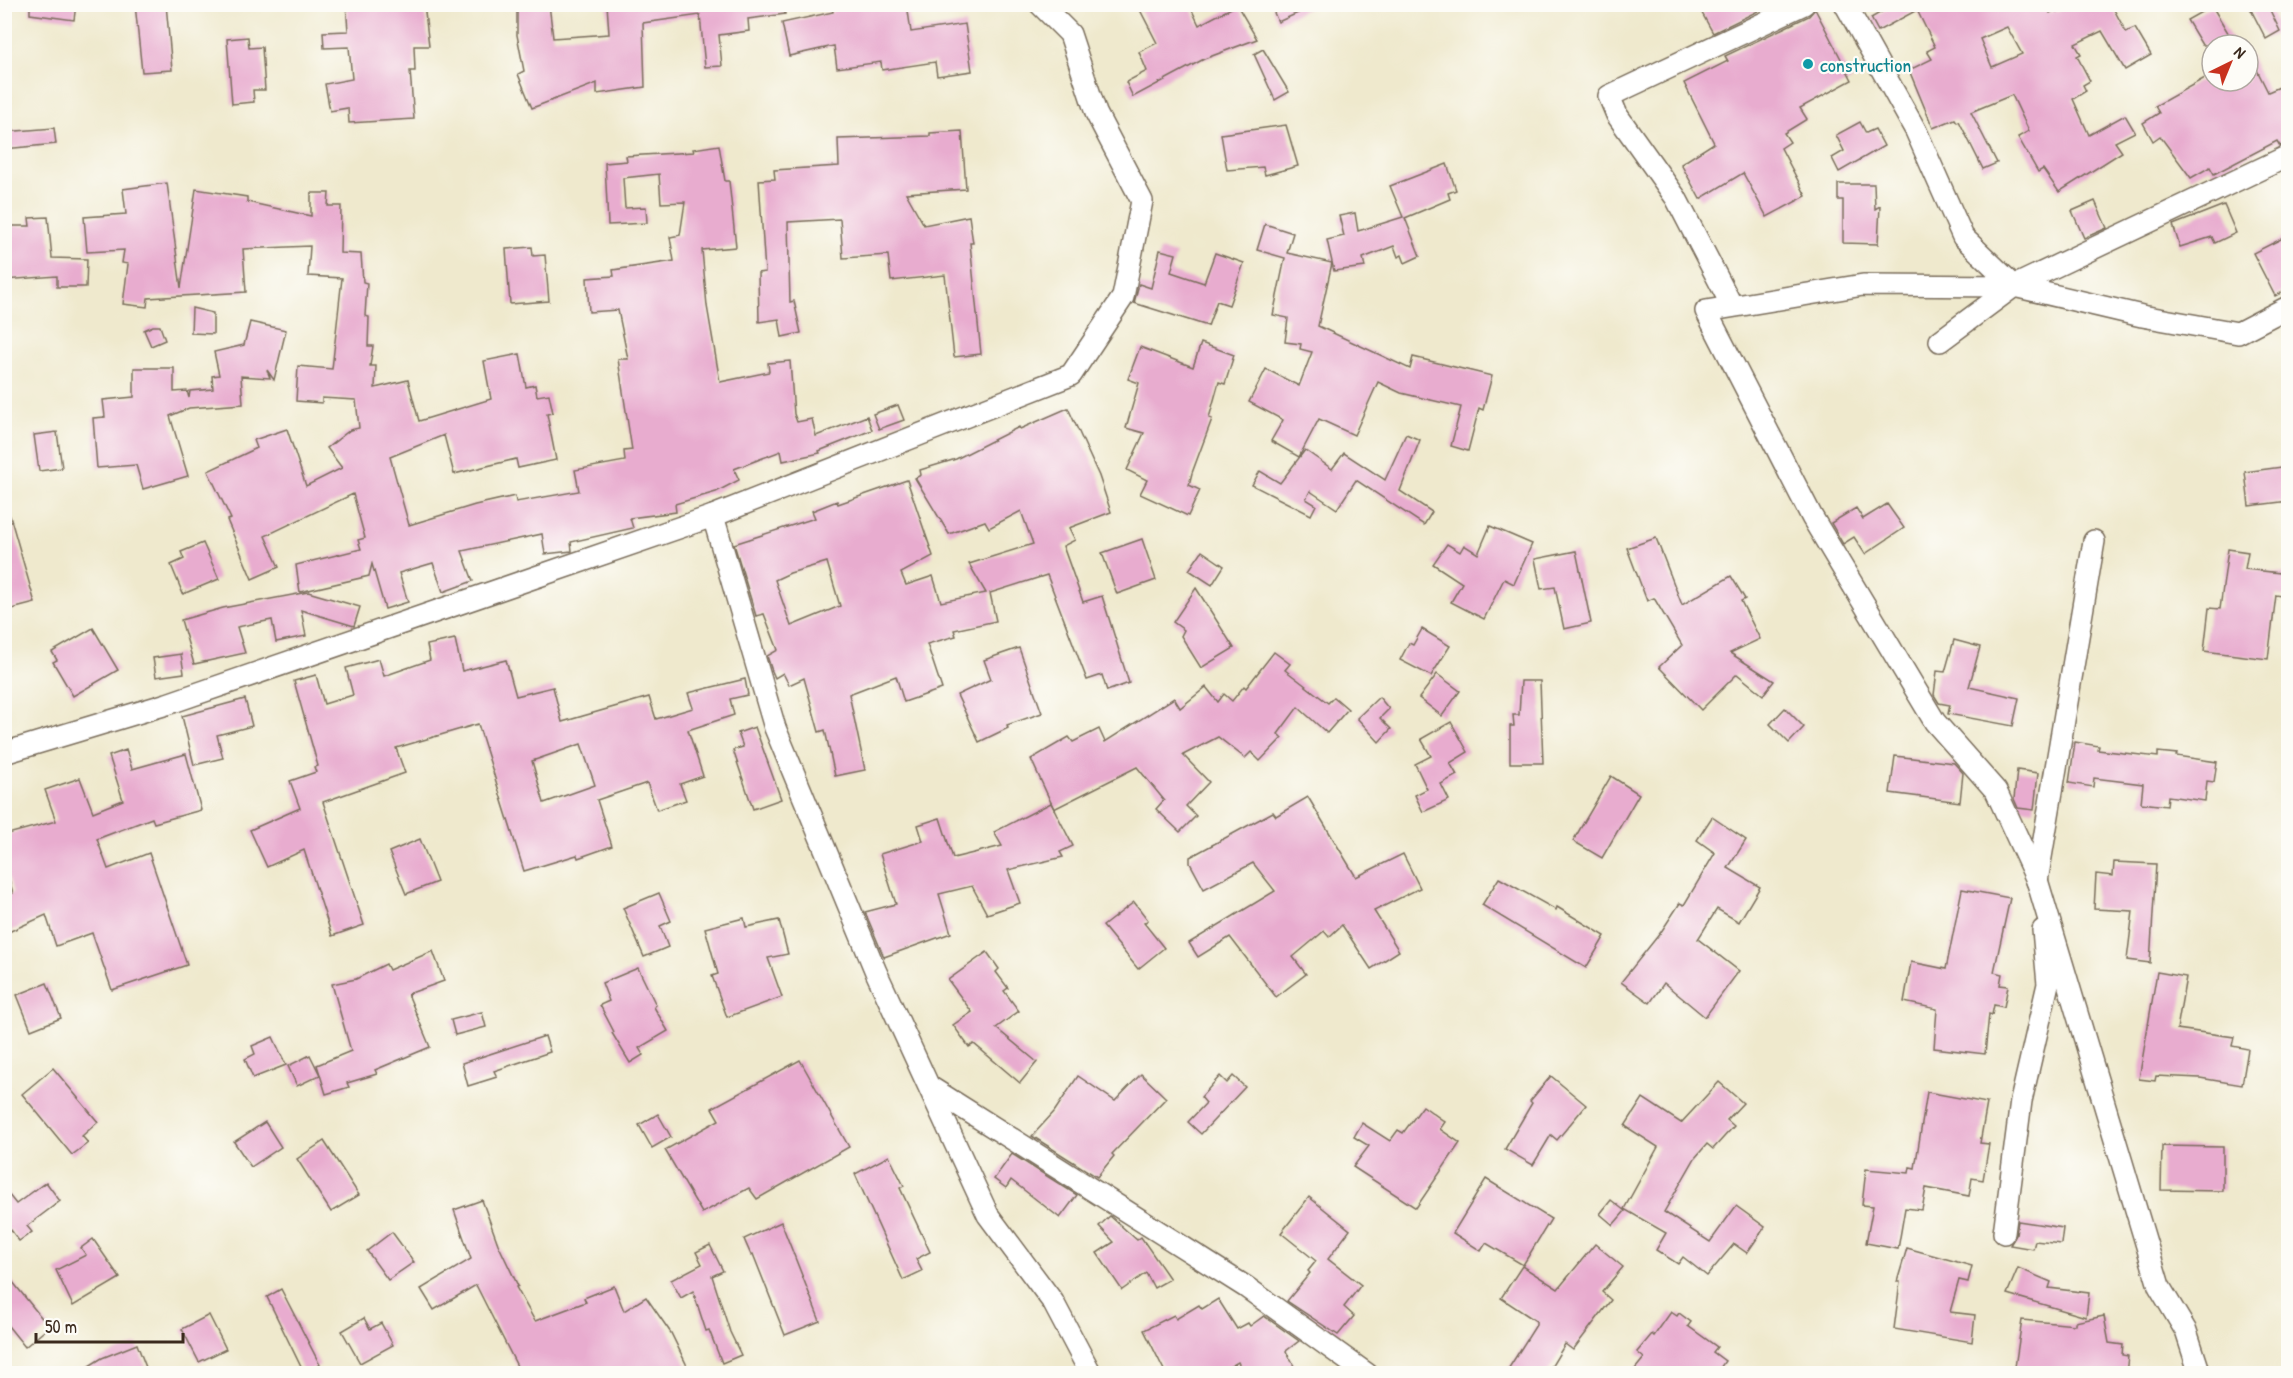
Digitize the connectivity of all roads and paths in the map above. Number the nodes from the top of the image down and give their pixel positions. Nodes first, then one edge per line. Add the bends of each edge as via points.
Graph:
1 (1040, 4) edge
2 (1804, 4) edge
3 (1845, 4) edge
4 (2289, 156) edge
5 (2014, 286) junction
6 (1732, 306) junction
7 (2289, 307) edge
8 (1940, 341) dead end
9 (713, 516) junction
10 (2094, 541) dead end
11 (4, 753) edge
12 (2037, 880) junction
13 (929, 1087) junction
14 (2004, 1233) dead end
15 (1091, 1374) edge
16 (1367, 1374) edge
17 (2200, 1374) edge

1 - 9 street via 1070,34 1096,113 1142,201 1123,297 1071,375
2 - 6 street via 1609,96 1617,115 1676,198
3 - 5 street via 1916,131 1963,237
4 - 5 street
5 - 6 street via 1863,285
5 - 7 street via 2142,316 2238,333
5 - 8 street
6 - 12 street via 1706,311 1812,517 1935,722 1996,790
9 - 11 street via 167,704
9 - 13 street via 775,728 876,972
10 - 12 street
12 - 14 street via 2048,984 2021,1101
12 - 17 street via 2159,1286 2186,1331
13 - 15 street via 988,1215 1053,1302
13 - 16 street via 1246,1287

